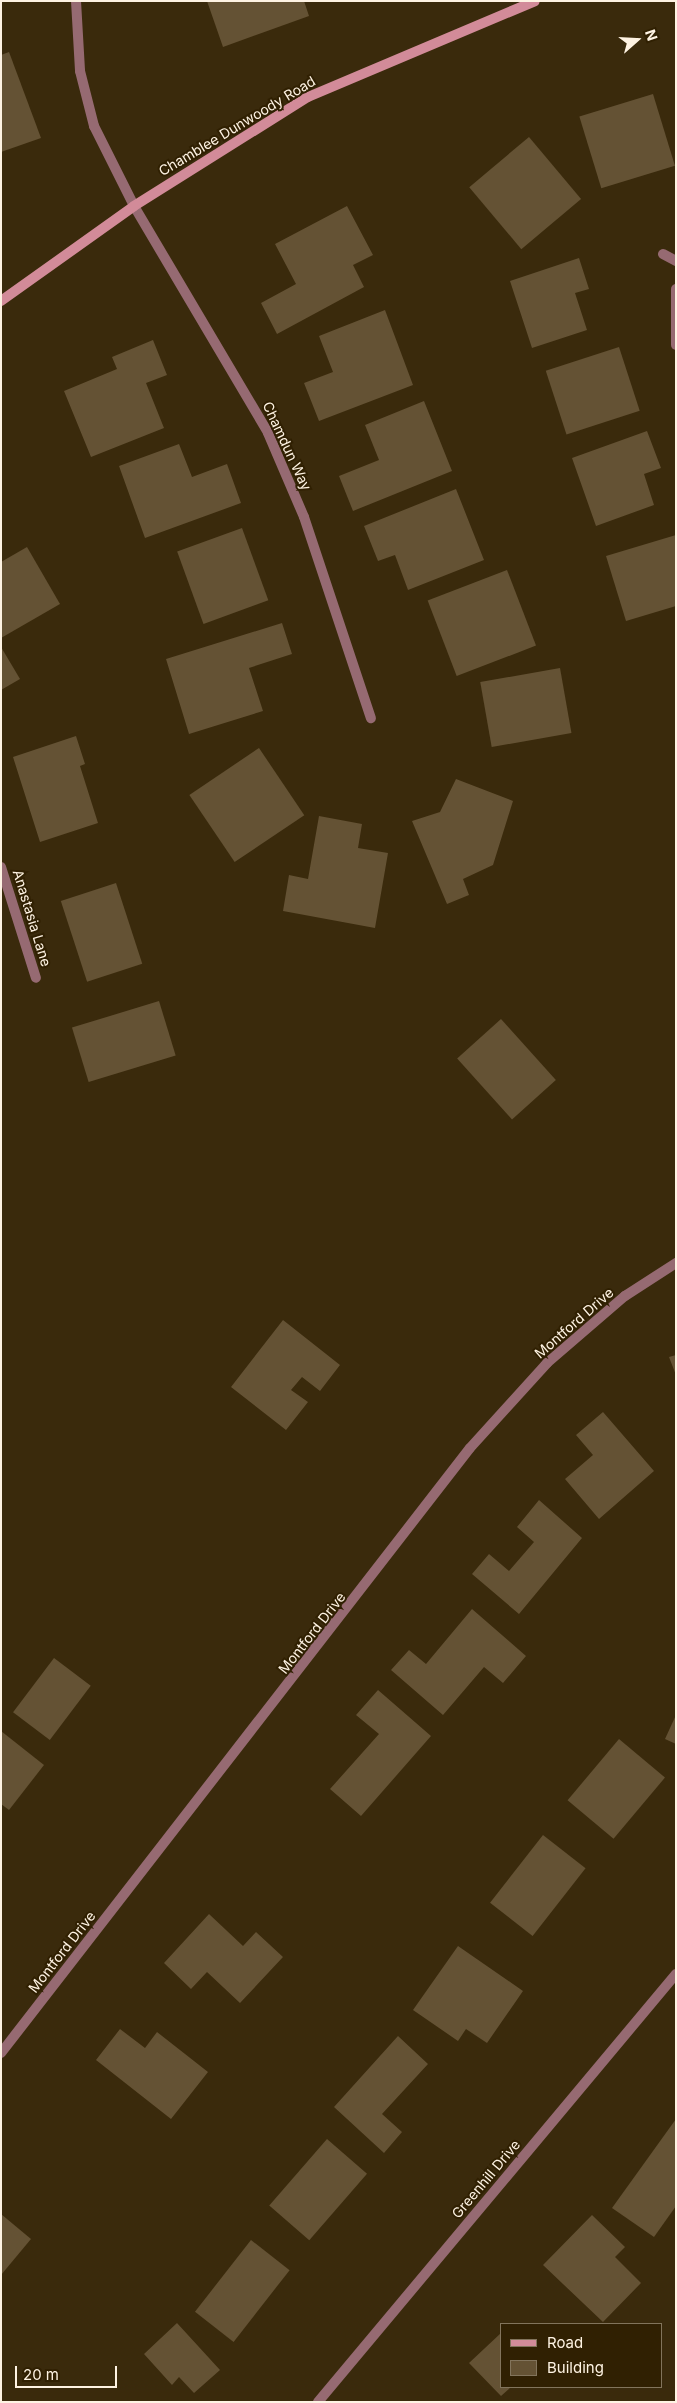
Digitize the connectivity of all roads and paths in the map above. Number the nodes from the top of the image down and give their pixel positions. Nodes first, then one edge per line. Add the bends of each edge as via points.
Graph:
1 (76, 1) edge
2 (536, 1) edge
3 (134, 206) junction
4 (663, 254) dead end
5 (676, 261) edge
6 (676, 289) edge
7 (1, 301) edge
8 (676, 345) edge
9 (371, 718) dead end
10 (1, 867) edge
11 (36, 978) dead end
12 (676, 1263) edge
13 (676, 1974) edge
14 (1, 2053) edge
15 (318, 2402) edge

1 - 3 street, Chamdun Way via 80,71 94,126
2 - 3 street, Chamblee Dunwoody Road via 308,97
3 - 7 street, Chamblee Dunwoody Road
3 - 9 street, Chamdun Way via 268,433 304,517
4 - 5 street
6 - 8 street
10 - 11 street, Anastasia Lane
12 - 14 street, Montford Drive via 625,1296 547,1363 470,1448
13 - 15 street, Greenhill Drive

